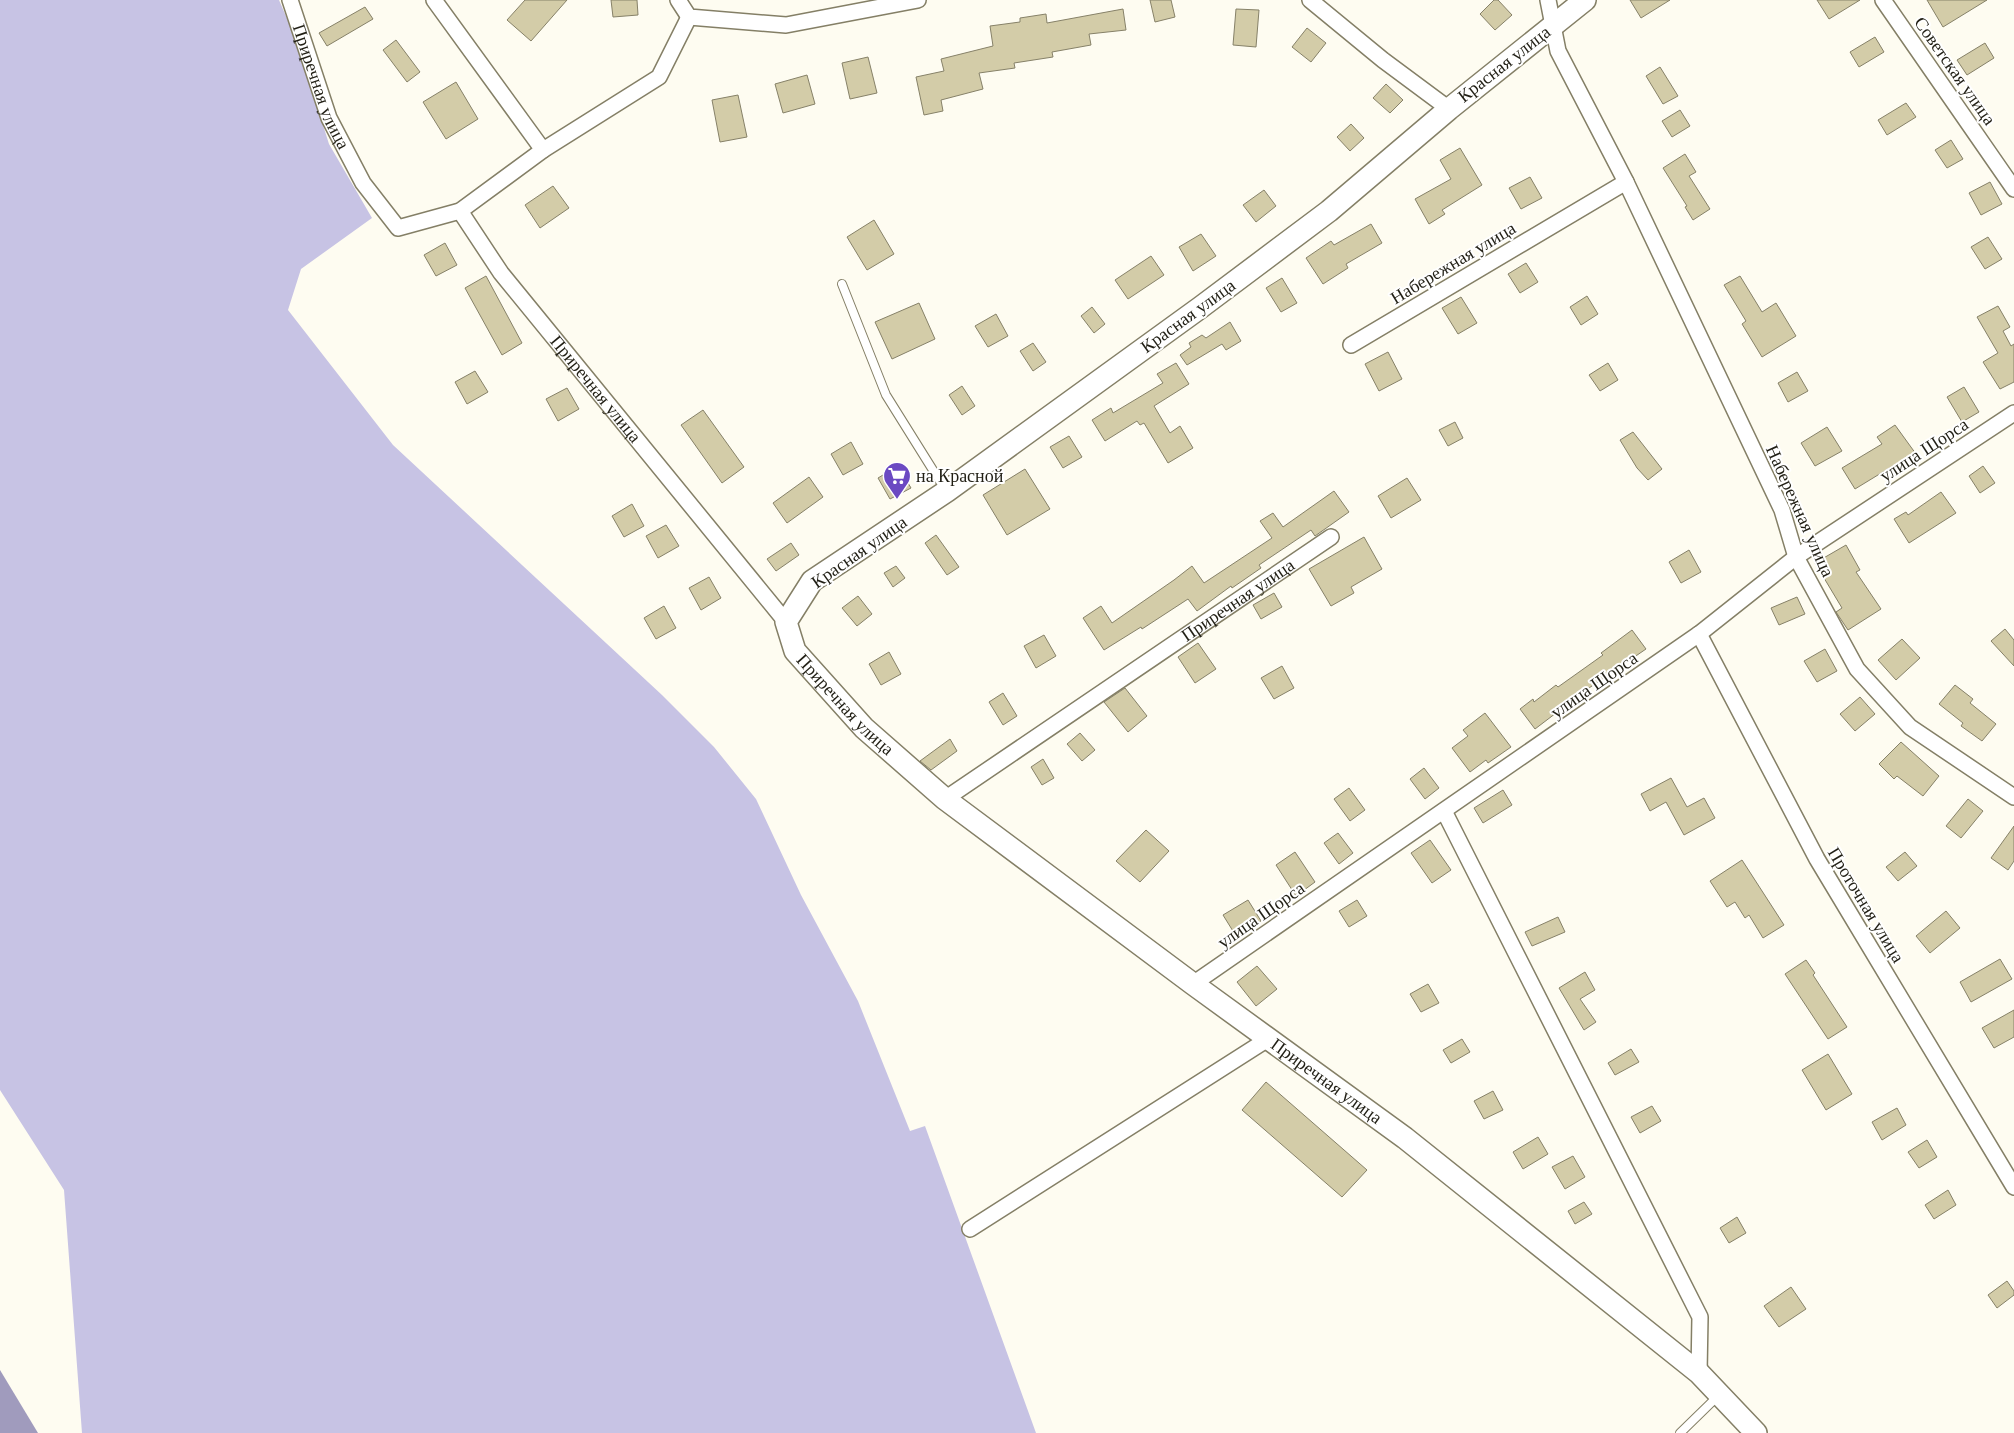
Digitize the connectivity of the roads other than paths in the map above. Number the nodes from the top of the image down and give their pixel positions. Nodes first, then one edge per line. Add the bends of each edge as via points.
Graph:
1 (290, 0) edge
2 (434, 0) edge
3 (678, 0) edge
4 (918, 0) edge
5 (1310, 0) edge
6 (1548, 0) edge
7 (1585, 0) edge
8 (1883, 0) edge
9 (689, 17) junction
10 (1554, 25) junction
11 (1449, 109) junction
12 (543, 150) junction
13 (1626, 182) junction
14 (2014, 189) edge
15 (460, 211) junction
16 (842, 284) dead end
17 (1351, 346) dead end
18 (2014, 413) edge
19 (947, 491) junction
20 (1331, 537) dead end
21 (1796, 557) junction
22 (786, 622) junction
23 (1699, 634) junction
24 (2014, 797) edge
25 (945, 799) junction
26 (1444, 811) junction
27 (1193, 984) junction
28 (1268, 1039) junction
29 (2014, 1187) edge
30 (970, 1229) dead end
31 (1699, 1373) junction
32 (1719, 1394) junction
33 (1680, 1433) edge
34 (1756, 1433) edge

1 - 15 street, Приречная улица via 329,118 363,183 398,228
2 - 12 street
3 - 9 street
4 - 9 street via 786,25
5 - 11 street
6 - 10 street, Набережная улица
7 - 10 street, Красная улица
8 - 14 street, Советская улица
9 - 12 street via 659,77
10 - 11 street, Красная улица
10 - 13 street, Набережная улица via 1558,52
11 - 19 street, Красная улица via 1329,211 1201,308
12 - 15 street
13 - 17 street, Набережная улица
13 - 21 street, Набережная улица via 1782,510
15 - 22 street, Приречная улица via 501,273
16 - 19 lane via 886,395
18 - 21 street, улица Щорса
19 - 22 street, Красная улица via 812,581
20 - 25 street, Приречная улица
21 - 23 street, улица Щорса
21 - 24 street, Набережная улица via 1857,669 1910,726
22 - 25 street, Приречная улица via 795,651 864,728
23 - 26 street, улица Щорса
23 - 29 street, Проточная улица via 1817,859
25 - 27 street, Приречная улица
26 - 27 street, улица Щорса
26 - 31 street via 1700,1316
27 - 28 street, Приречная улица
28 - 30 street
28 - 31 street, Приречная улица via 1405,1138
31 - 32 street, Приречная улица
32 - 33 lane
32 - 34 street, Приречная улица

